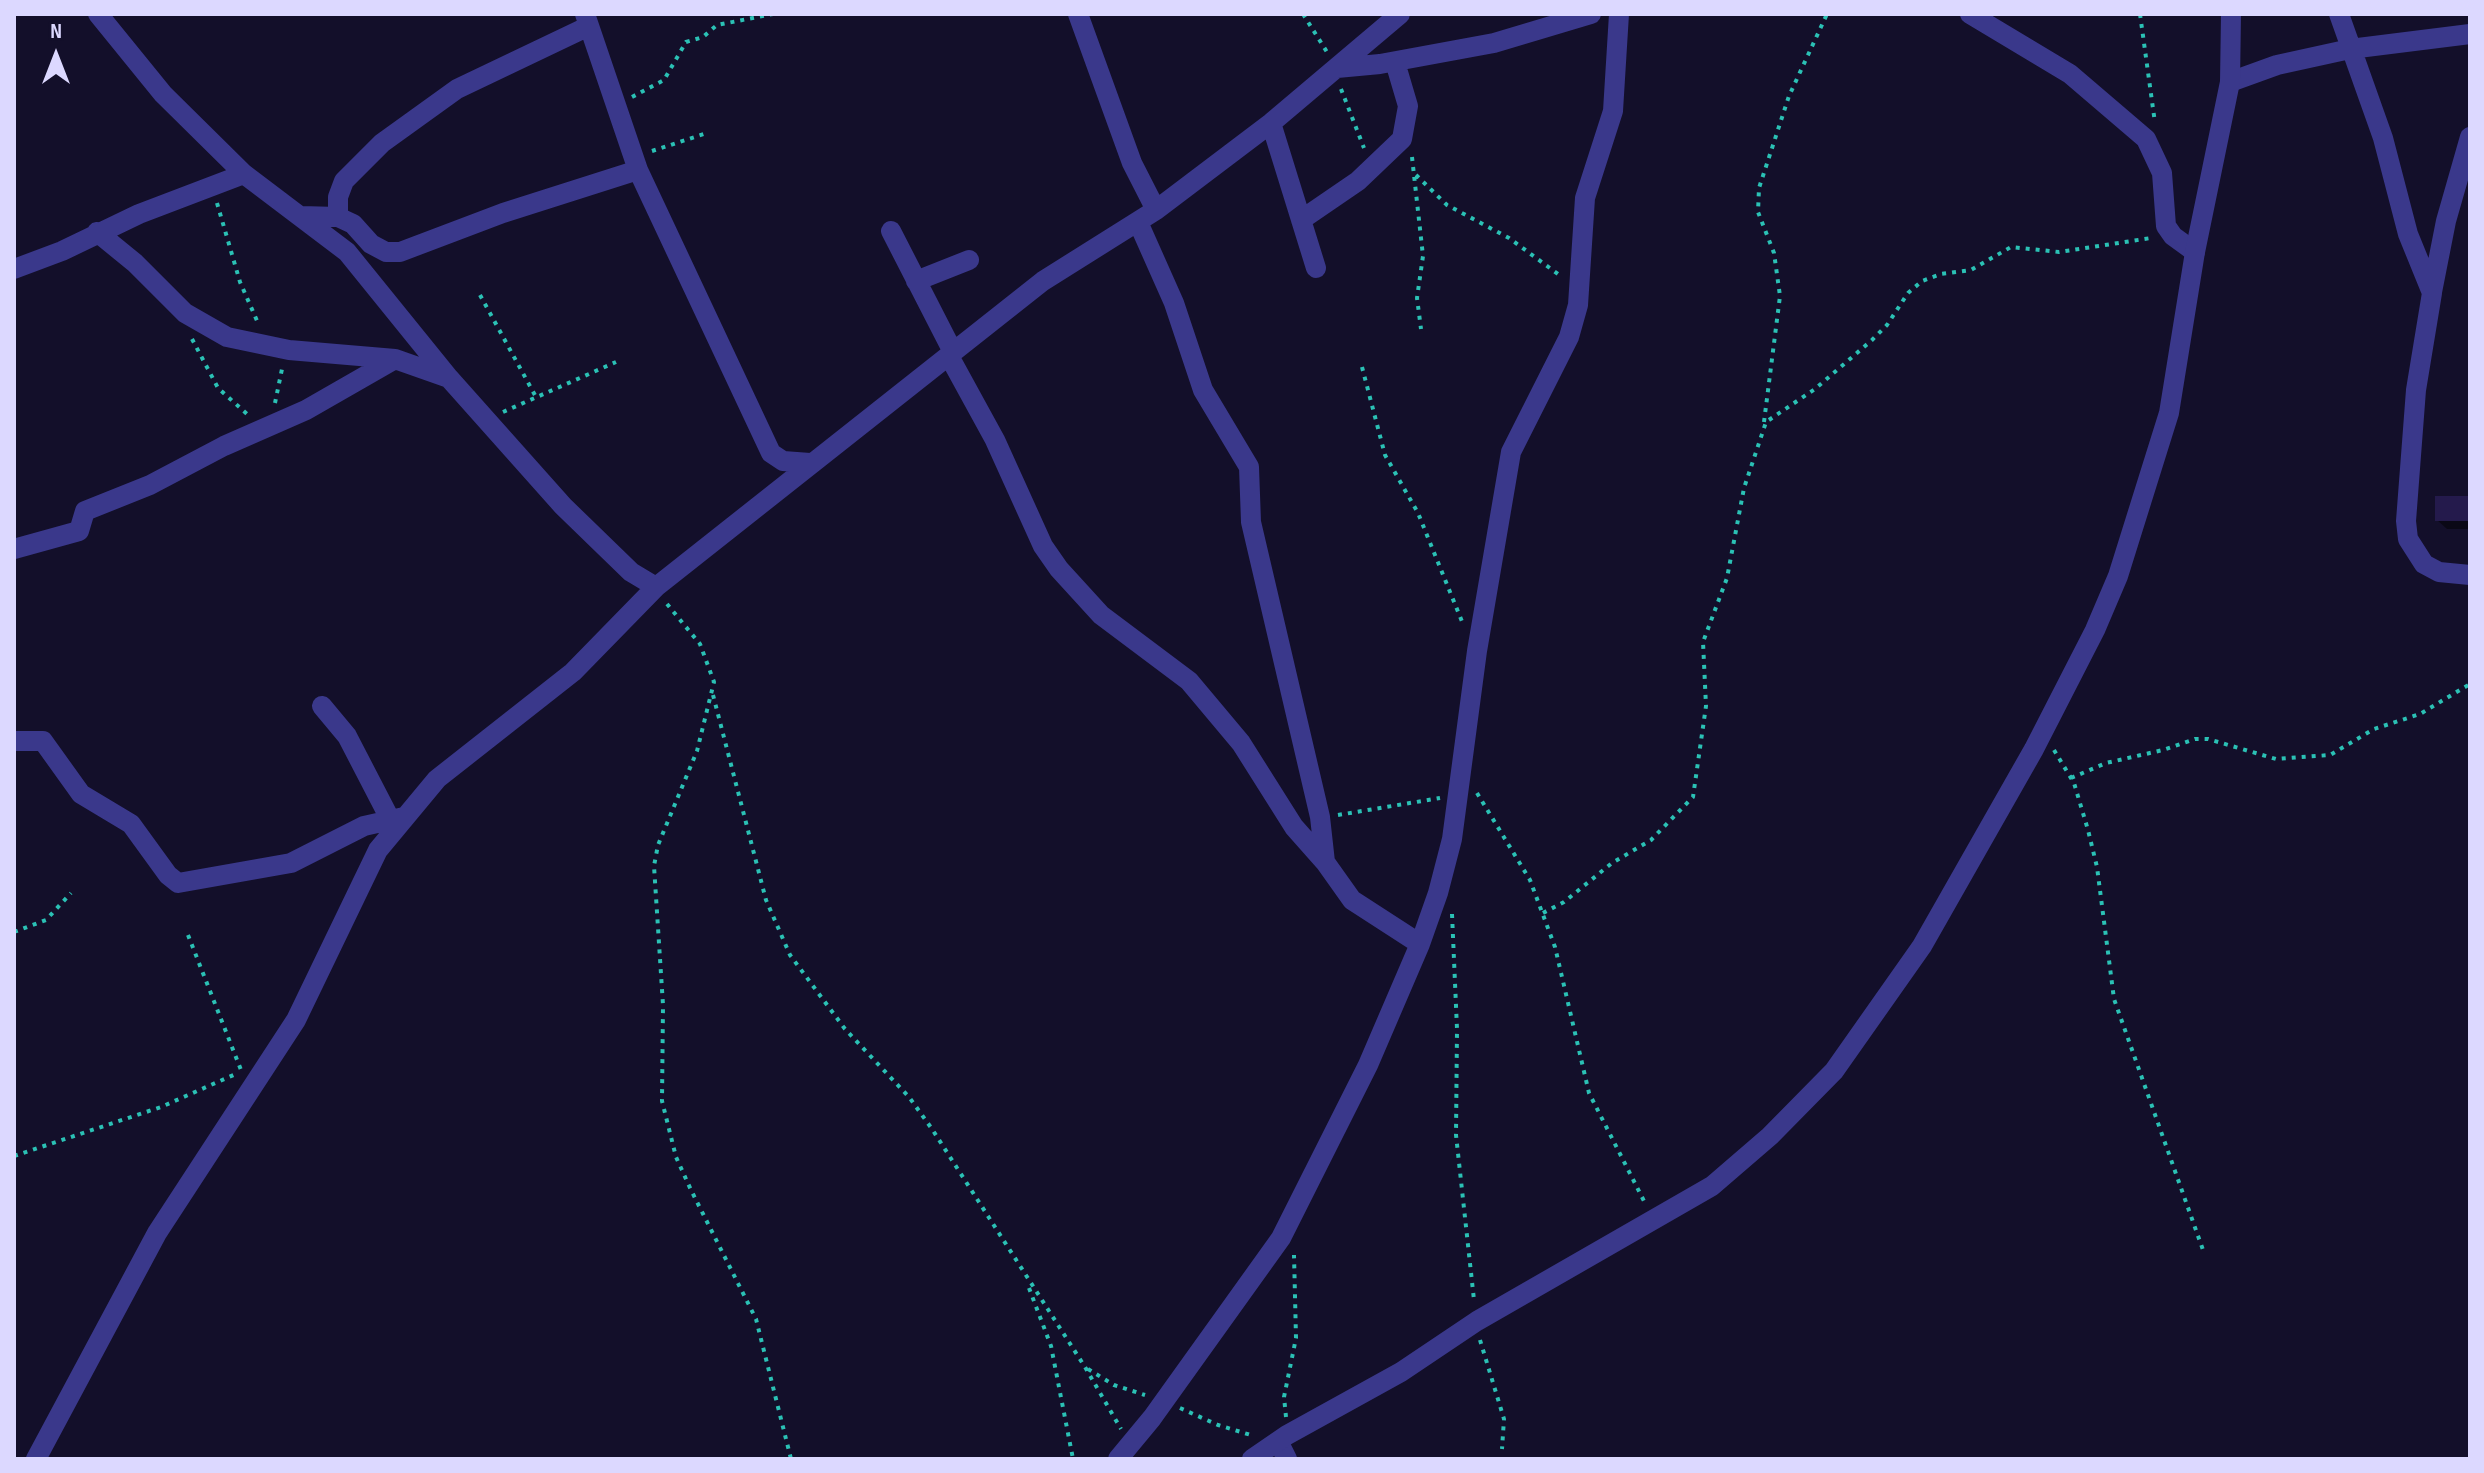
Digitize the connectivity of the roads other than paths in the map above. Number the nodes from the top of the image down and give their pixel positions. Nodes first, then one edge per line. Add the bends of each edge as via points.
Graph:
1 (98, 14) edge
2 (1078, 14) edge
3 (1400, 14) edge
4 (1591, 14) edge
5 (1619, 14) edge
6 (1970, 14) edge
7 (2231, 14) edge
8 (2339, 14) edge
9 (587, 20) edge
10 (2470, 34) edge
11 (2350, 49) junction
12 (1395, 62) junction
13 (1337, 68) junction
14 (2230, 82) junction
15 (1271, 123) junction
16 (2470, 137) edge
17 (636, 164) junction
18 (244, 174) junction
19 (1156, 210) junction
20 (301, 216) junction
21 (338, 217) junction
22 (1301, 220) junction
23 (1138, 222) junction
24 (891, 231) dead end
25 (97, 232) junction
26 (2195, 252) junction
27 (969, 260) dead end
28 (1316, 268) dead end
29 (14, 269) edge
30 (916, 281) junction
31 (2432, 293) junction
32 (951, 354) junction
33 (395, 359) junction
34 (449, 378) junction
35 (810, 463) junction
36 (14, 549) edge
37 (2470, 575) edge
38 (655, 589) junction
39 (322, 706) dead end
40 (14, 741) edge
41 (397, 818) junction
42 (1325, 862) junction
43 (1420, 944) junction
44 (1284, 1446) edge
45 (1124, 1452) edge
46 (36, 1459) edge
47 (1252, 1459) edge

1 - 18 street via 163,94
2 - 19 street via 1132,163
3 - 13 street
4 - 12 street via 1494,43
5 - 43 street via 1613,111 1585,198 1579,291 1569,337 1511,452 1459,795 1438,893
6 - 26 street via 2070,74 2146,139 2162,173 2169,231
7 - 14 street
8 - 11 street
9 - 17 street
9 - 21 street via 457,89 382,143 344,181
10 - 11 street
11 - 14 street
11 - 31 street
12 - 13 street
12 - 22 street via 1407,99 1402,139 1373,168
13 - 15 street
14 - 26 street
15 - 19 street
15 - 22 street
16 - 31 street
17 - 21 street via 400,252 371,244 353,224
17 - 35 street via 771,453 783,461
18 - 20 street
18 - 25 street
19 - 23 street
20 - 21 street
20 - 34 street via 347,252
22 - 28 street
23 - 32 street via 1043,281
23 - 42 street via 1174,303 1203,390 1249,467 1253,534 1320,817
24 - 30 street
25 - 29 street
25 - 33 street via 180,307 227,337
26 - 44 street via 2169,413 2095,630 1922,946 1834,1071 1712,1186 1477,1321
27 - 30 street
30 - 32 street
31 - 37 street via 2416,390 2406,521 2413,550 2424,564 2439,572
32 - 35 street
32 - 42 street via 1059,569 1101,615 1189,681 1241,743 1294,827
33 - 34 street
33 - 36 street via 336,394 85,511 79,531
34 - 38 street via 563,506
35 - 38 street
38 - 41 street via 573,672 437,779
39 - 41 street via 347,736
40 - 41 street via 43,741 81,794 131,824 178,883 291,863 364,826
41 - 46 street via 296,1020 157,1233
42 - 43 street via 1352,900
43 - 45 street via 1368,1065 1281,1238
44 - 47 street

